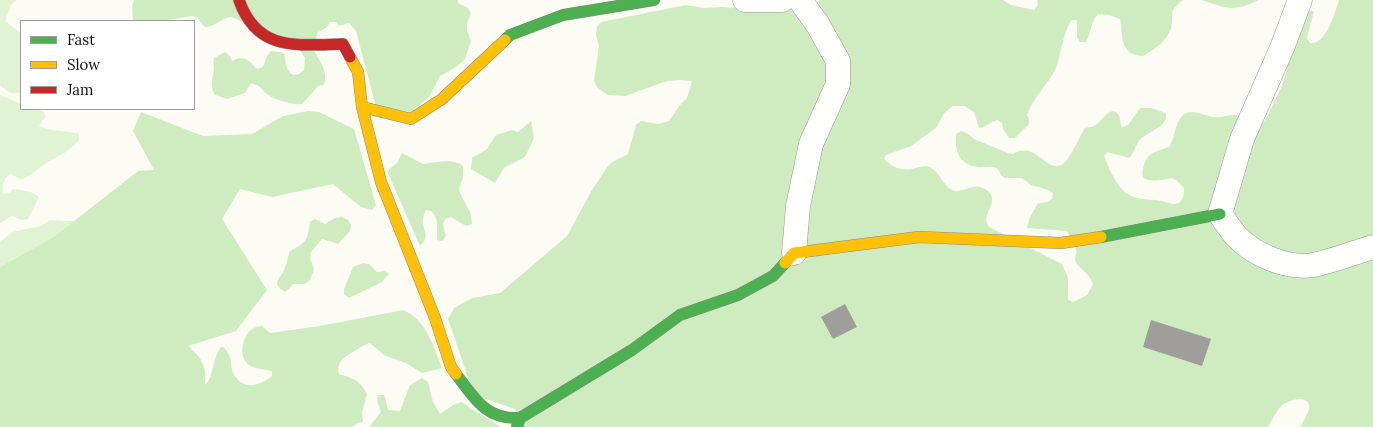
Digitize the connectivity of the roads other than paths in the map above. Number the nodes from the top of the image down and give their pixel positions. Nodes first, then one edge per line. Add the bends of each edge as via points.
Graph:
1 (239, 0) edge
2 (654, 0) edge
3 (745, 0) edge
4 (782, 0) edge
5 (800, 0) edge
6 (1300, 0) edge
7 (362, 107) junction
8 (1220, 214) junction
9 (1373, 248) edge
10 (794, 253) junction
11 (518, 423) edge

1 - 7 street via 256,30 274,41 343,44 358,72
2 - 7 street via 564,15 510,35 442,99 411,119
3 - 4 street
5 - 10 street via 838,61 838,84 811,144 798,206
6 - 8 street via 1242,139
7 - 11 street via 381,182 451,367 480,406
8 - 9 street via 1236,236 1256,251 1289,264 1312,265
8 - 10 street via 1061,243 919,236
10 - 11 street via 773,276 738,295 680,315

